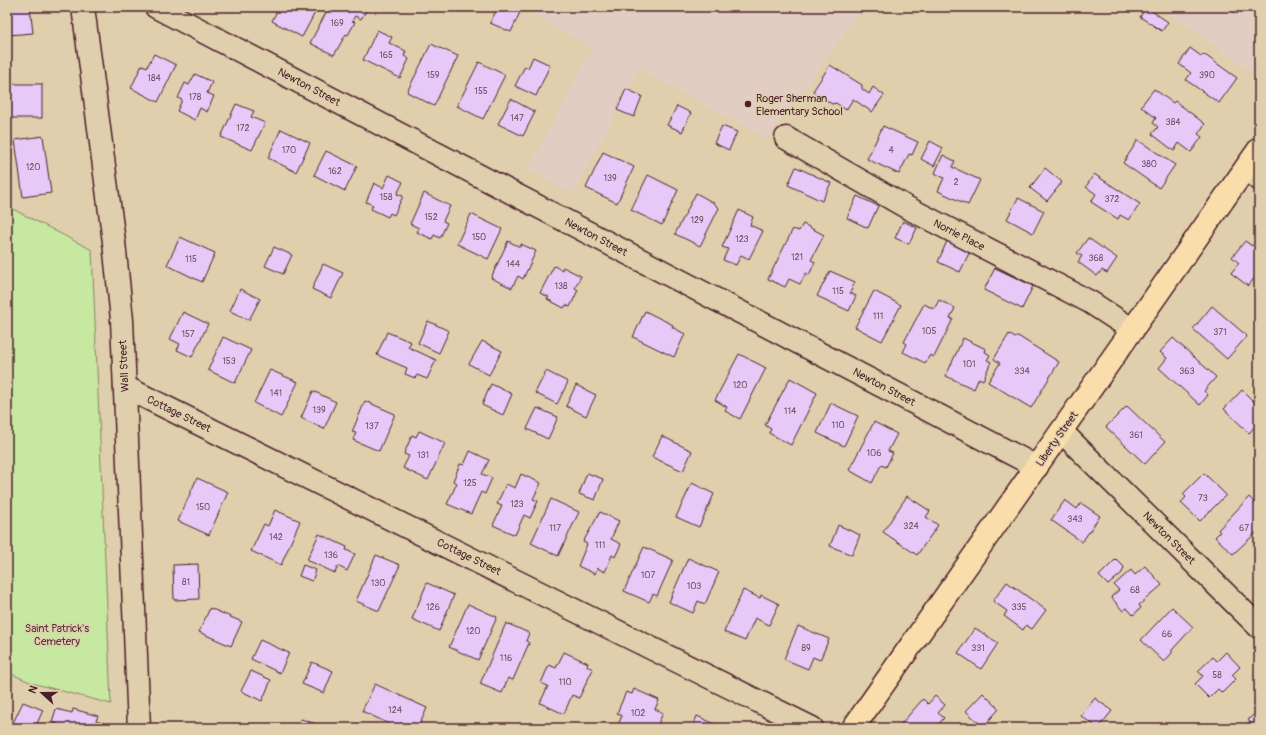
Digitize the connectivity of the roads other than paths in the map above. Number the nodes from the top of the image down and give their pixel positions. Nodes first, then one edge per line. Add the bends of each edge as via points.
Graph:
1 (83, 7) edge
2 (156, 7) edge
3 (786, 138) dead end
4 (1259, 149) edge
5 (1252, 173) edge
6 (1133, 330) junction
7 (126, 387) junction
8 (1062, 432) junction
9 (1037, 467) junction
10 (1259, 627) edge
11 (139, 728) edge
12 (812, 728) edge
13 (853, 728) edge

1 - 7 street, Wall Street via 114,242
2 - 9 street, Newton Street
3 - 6 street, Norrie Place via 908,208 1090,302
4 - 5 main road, Liberty Street
5 - 6 main road, Liberty Street
6 - 8 main road, Liberty Street
7 - 11 street, Wall Street
7 - 12 street, Cottage Street
8 - 9 main road, Liberty Street
8 - 10 street, Newton Street
9 - 13 main road, Liberty Street

